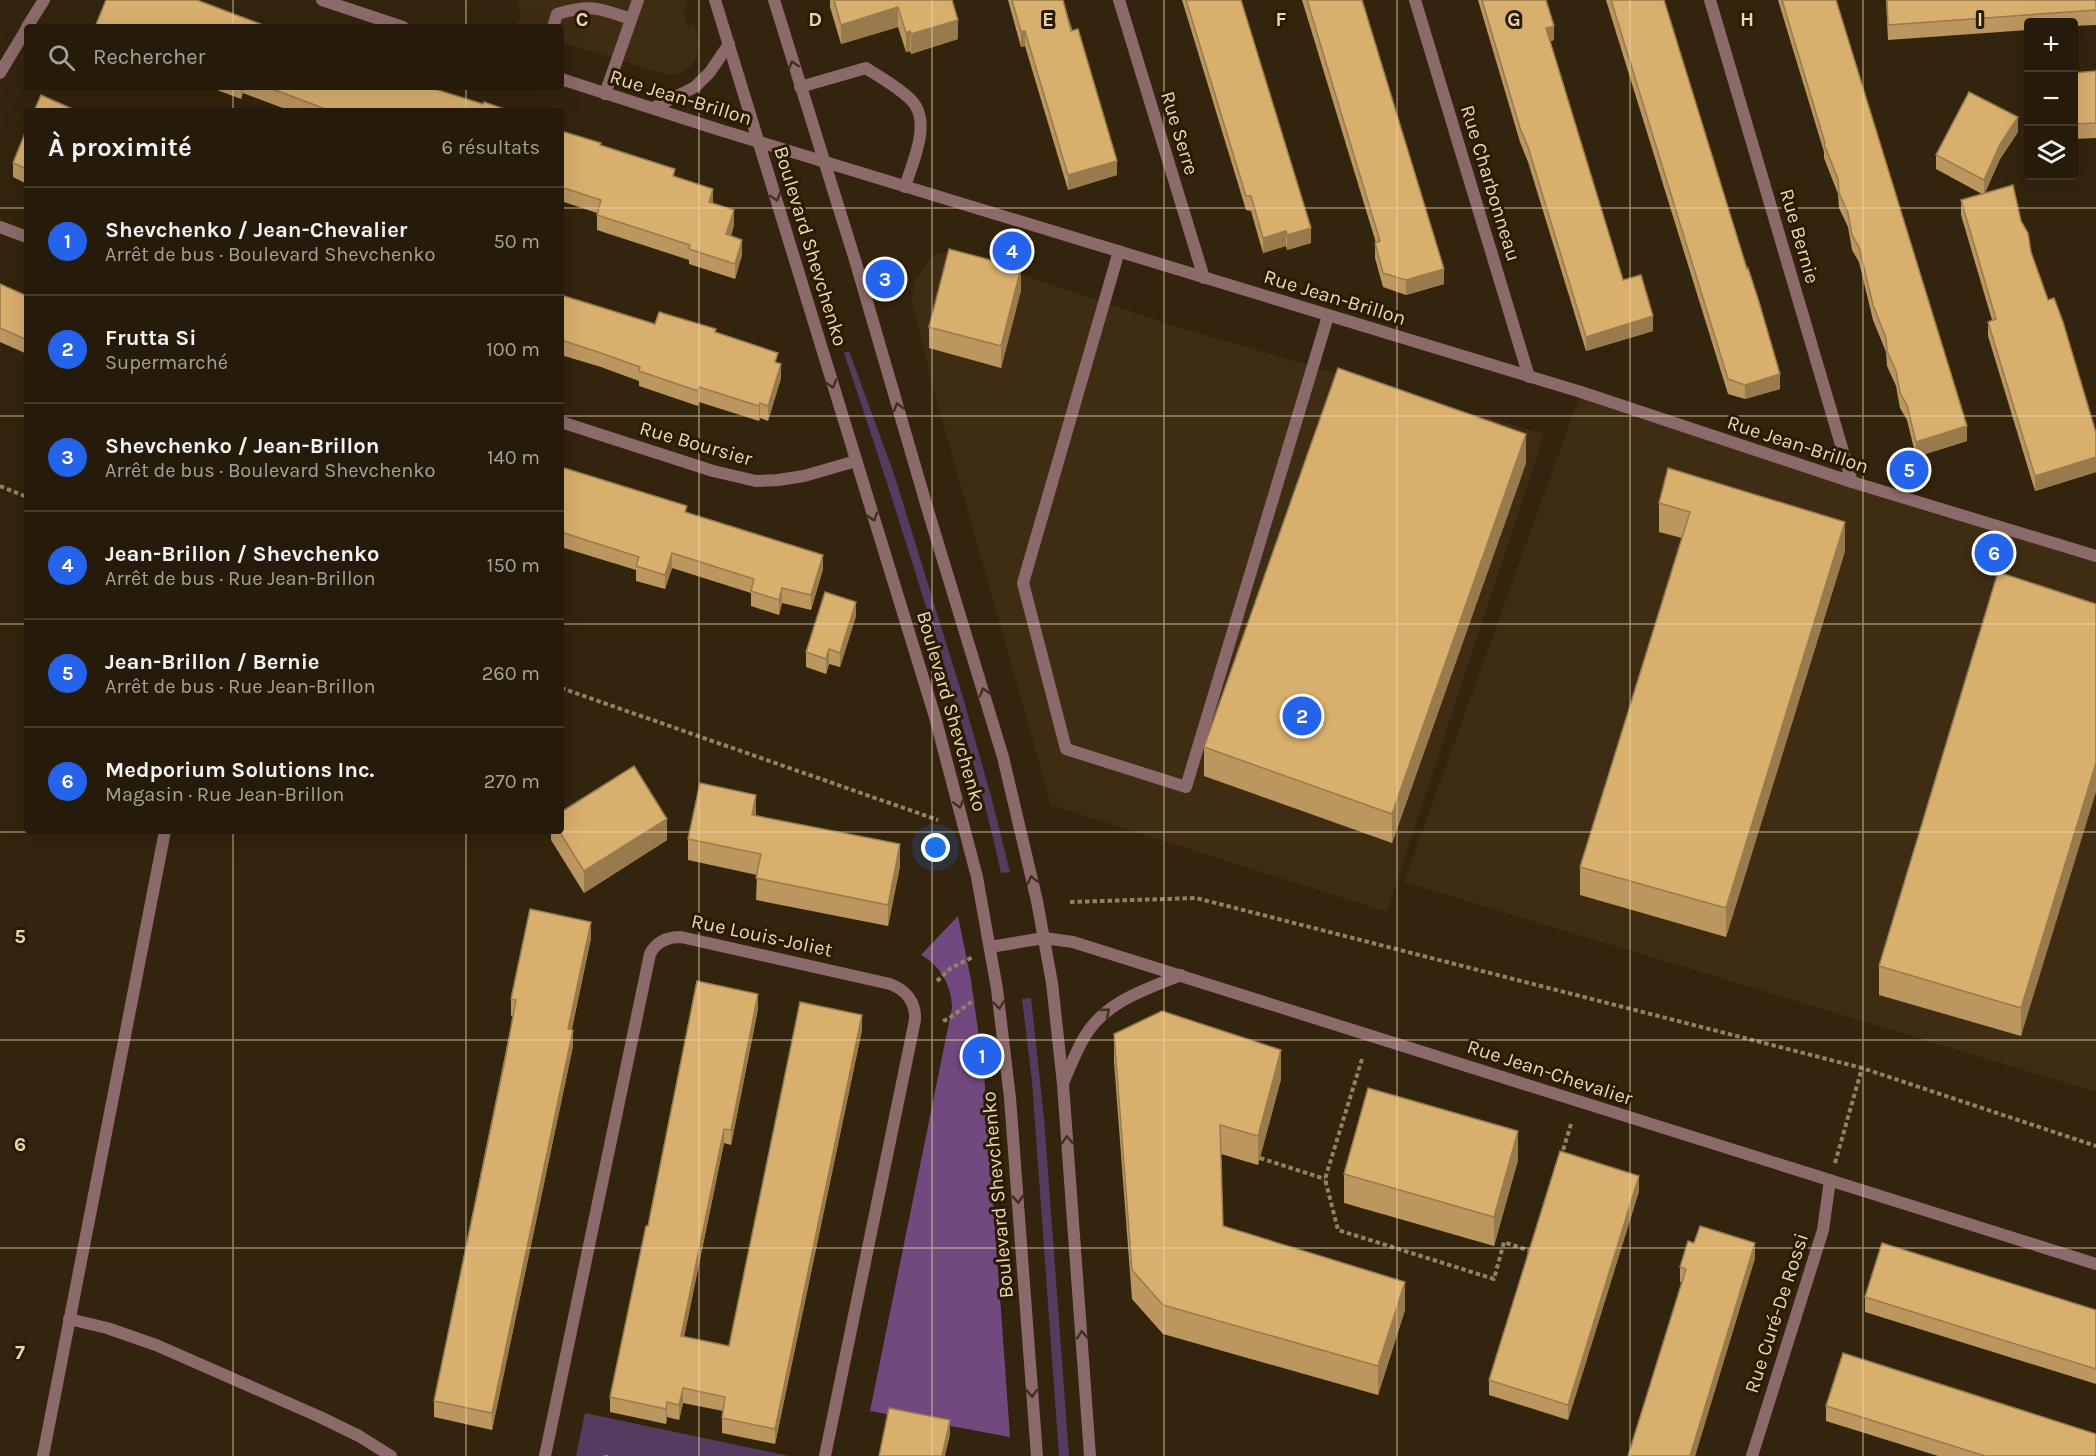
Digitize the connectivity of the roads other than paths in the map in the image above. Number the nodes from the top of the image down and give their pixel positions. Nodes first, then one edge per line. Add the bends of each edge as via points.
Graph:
1 (44, 0) edge
2 (322, 0) edge
3 (638, 0) edge
4 (716, 0) edge
5 (774, 0) edge
6 (1119, 0) edge
7 (1415, 0) edge
8 (1710, 0) edge
9 (357, 6) edge
10 (631, 19) junction
11 (29, 24) edge
12 (396, 24) edge
13 (554, 24) edge
14 (24, 32) edge
15 (729, 44) junction
16 (0, 73) edge
17 (564, 80) edge
18 (800, 87) junction
19 (605, 94) junction
20 (652, 108) junction
21 (759, 142) junction
22 (824, 160) junction
23 (905, 187) junction
24 (0, 226) edge
25 (24, 236) edge
26 (1119, 251) junction
27 (1204, 278) junction
28 (1328, 316) junction
29 (1529, 377) junction
30 (564, 423) edge
31 (856, 461) junction
32 (1852, 483) junction
33 (2096, 556) edge
34 (164, 834) edge
35 (1044, 938) junction
36 (990, 947) junction
37 (1181, 975) junction
38 (1063, 1084) junction
39 (1830, 1180) junction
40 (2096, 1264) edge
41 (69, 1319) junction
42 (43, 1456) edge
43 (392, 1456) edge
44 (545, 1456) edge
45 (825, 1456) edge
46 (1037, 1456) edge
47 (1090, 1456) edge
48 (1751, 1456) edge

1 - 11 street
2 - 9 street
3 - 10 street
4 - 15 street, Boulevard Shevchenko
18 -> 5 street, Boulevard Shevchenko
6 - 27 street, Rue Serre
7 - 29 street, Rue Charbonneau
8 - 32 street, Rue Bernie
9 - 12 street
10 - 13 street via 597,7 579,8 557,14
10 - 19 street
14 - 16 street
15 - 20 street via 695,87
15 - 21 street, Boulevard Shevchenko
17 - 19 street, Rue Jean-Brillon
18 - 22 street, Boulevard Shevchenko
18 - 23 street via 866,68 911,100 922,128
19 - 20 street, Rue Jean-Brillon
20 - 21 street, Rue Jean-Brillon
21 - 22 street, Rue Jean-Brillon
21 -> 31 street, Boulevard Shevchenko
22 - 23 street, Rue Jean-Brillon
35 -> 22 street, Boulevard Shevchenko via 1003,757
23 - 26 street, Rue Jean-Brillon
24 - 25 street
26 - 27 street, Rue Jean-Brillon
26 - 28 street via 1023,583 1066,749 1186,787
27 - 28 street, Rue Jean-Brillon
28 - 29 street, Rue Jean-Brillon
29 - 32 street, Rue Jean-Brillon
30 - 31 street, Rue Boursier via 756,481 804,476
31 -> 36 street, Boulevard Shevchenko via 952,778
32 - 33 street, Rue Jean-Brillon
34 - 41 street
35 - 36 street, Rue Jean-Chevalier
35 - 37 street, Rue Jean-Chevalier via 1073,942
35 - 38 street, Boulevard Shevchenko
36 -> 46 street, Boulevard Shevchenko via 1012,1126
38 -> 37 street via 1083,1038 1104,1013 1126,998
37 - 39 street, Rue Jean-Chevalier
47 -> 38 street, Boulevard Shevchenko
39 - 40 street, Rue Jean-Chevalier
39 - 48 street, Rue Curé-De Rossi via 1823,1230
41 - 42 street
41 - 43 street via 156,1345 359,1436
44 - 45 street, Rue Louis-Joliet via 650,954 659,942 681,937 890,984 905,992 915,1011

